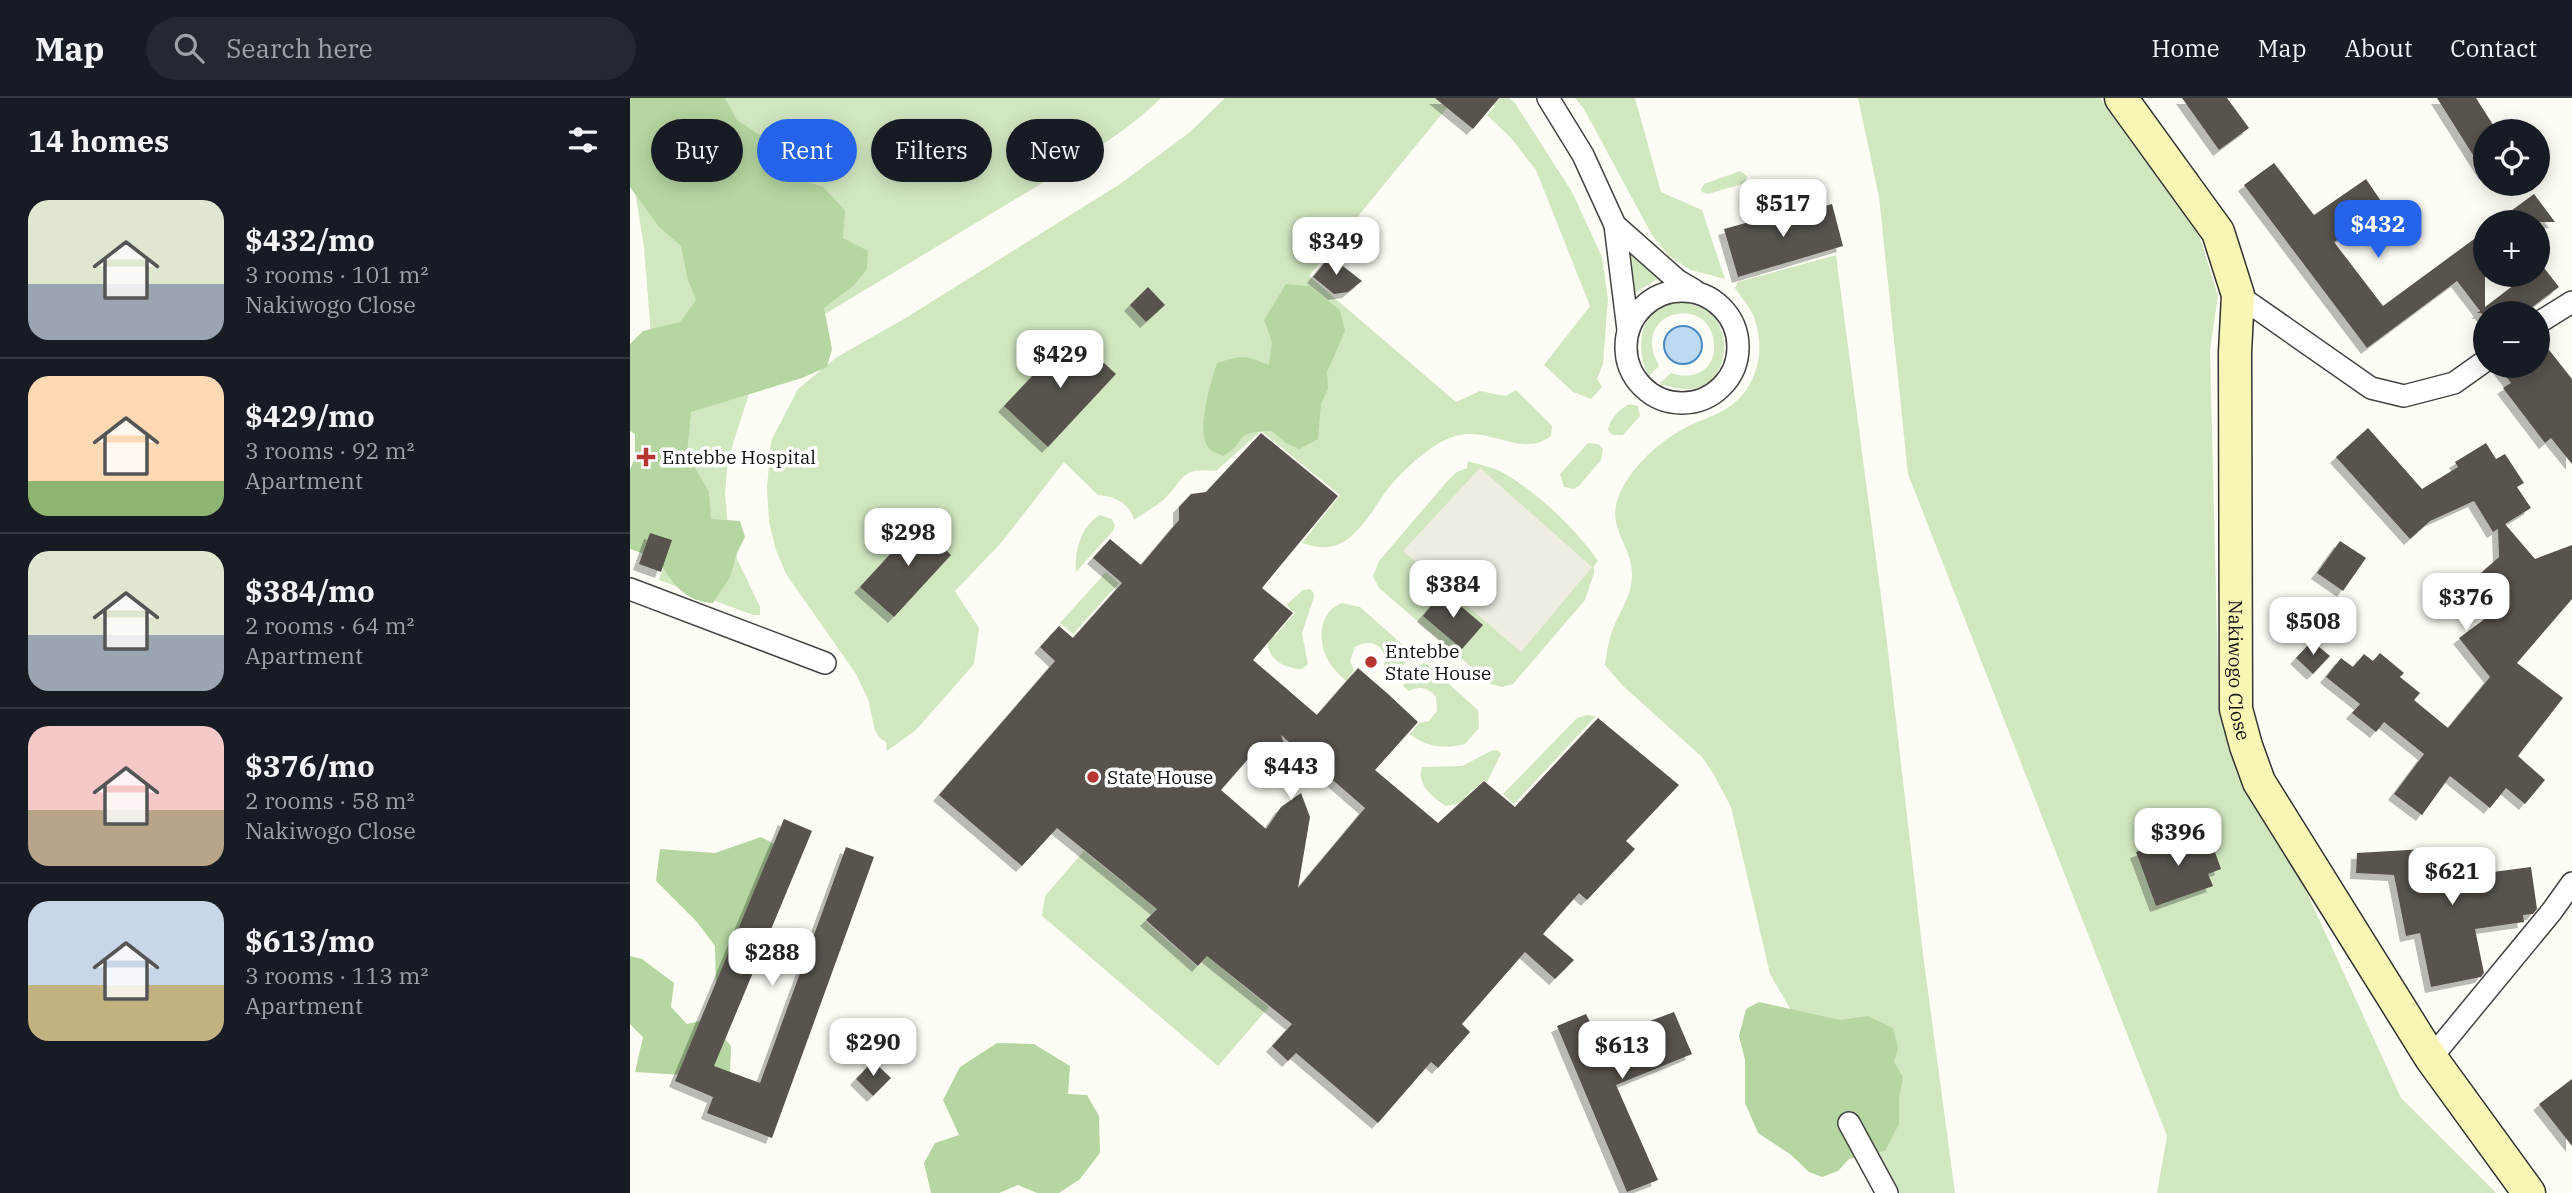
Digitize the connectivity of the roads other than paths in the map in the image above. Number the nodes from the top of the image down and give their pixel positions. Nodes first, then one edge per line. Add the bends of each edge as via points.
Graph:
1 (1548, 98) edge
2 (2121, 98) edge
3 (1615, 225) junction
4 (1697, 292) junction
5 (2238, 295) junction
6 (2572, 302) edge
7 (2550, 316) edge
8 (1628, 330) junction
9 (2473, 370) edge
10 (630, 589) edge
11 (825, 663) dead end
12 (2572, 883) edge
13 (2431, 1058) junction
14 (1849, 1123) dead end
15 (1887, 1193) edge
16 (2529, 1193) edge

1 - 3 street via 1583,155
2 - 5 street, Nakiwogo Close via 2218,232
3 - 4 street via 1669,274
3 - 8 street
4 - 8 street via 1655,297 1639,311
4 - 8 street via 1723,308 1738,334 1737,363 1726,383 1708,397 1673,402 1646,390 1629,365
5 - 9 street via 2371,388 2404,396 2454,383
5 - 13 street, Nakiwogo Close via 2236,709 2259,782
6 - 7 street
10 - 11 street
12 - 13 street
13 - 16 street, Nakiwogo Close
14 - 15 street

